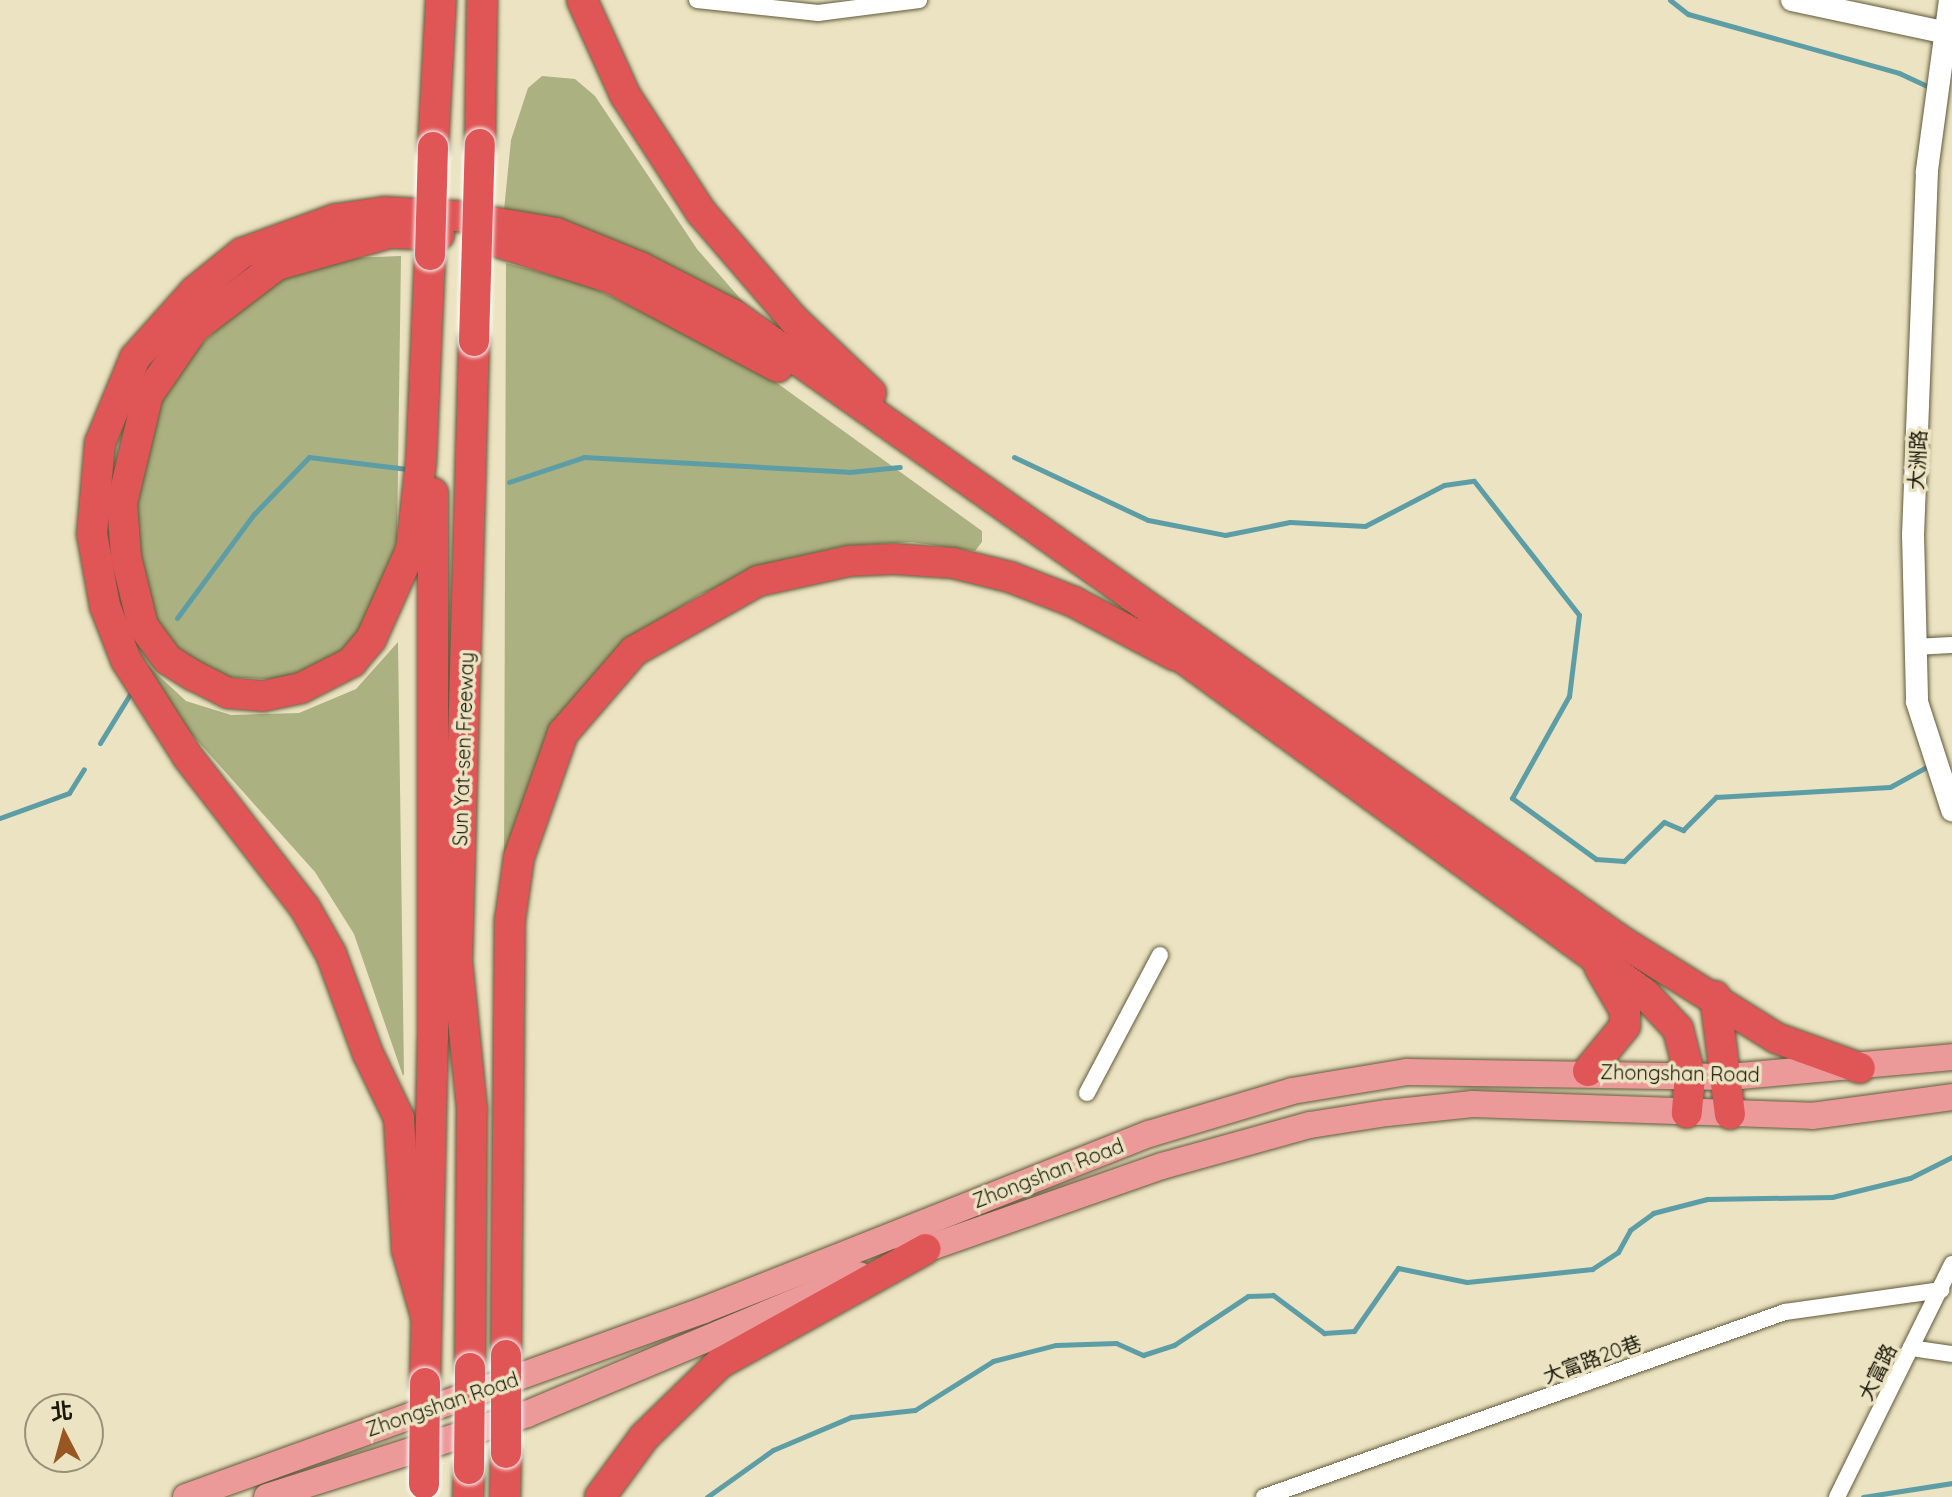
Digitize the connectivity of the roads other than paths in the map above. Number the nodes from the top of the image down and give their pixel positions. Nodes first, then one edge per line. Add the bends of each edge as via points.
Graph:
1 (441, 0) edge
2 (482, 0) edge
3 (582, 0) edge
4 (697, 0) edge
5 (919, 0) edge
6 (1792, 0) edge
7 (1950, 0) edge
8 (1948, 34) edge
9 (430, 255) junction
10 (925, 449) junction
11 (1952, 645) edge
12 (1914, 647) junction
13 (1200, 670) junction
14 (1952, 810) edge
15 (1160, 955) dead end
16 (1597, 963) junction
17 (1715, 996) junction
18 (1952, 1057) edge
19 (1860, 1068) junction
20 (1588, 1071) junction
21 (1690, 1076) junction
22 (1729, 1077) junction
23 (1087, 1093) dead end
24 (1952, 1097) edge
25 (1687, 1113) junction
26 (1730, 1114) junction
27 (926, 1249) junction
28 (1952, 1264) edge
29 (1941, 1290) junction
30 (426, 1316) junction
31 (1911, 1348) junction
32 (1952, 1354) edge
33 (469, 1483) edge
34 (424, 1490) edge
35 (602, 1493) edge
36 (186, 1497) edge
37 (267, 1497) edge
38 (505, 1497) edge
39 (1264, 1497) edge
40 (1837, 1497) edge

1 - 9 highway, Sun Yat-sen Freeway, bridge
2 - 33 highway, Sun Yat-sen Freeway, bridge via 457,962 472,1109
3 - 10 highway via 625,95 701,212 794,320
4 - 5 street via 818,13
6 - 8 street
7 - 8 street
8 - 12 street, 大洲路 via 1934,103 1913,534
9 - 13 highway via 421,461 411,550 371,639 352,662 301,688 263,696 228,693 194,676 168,660 143,626 126,557 122,503 148,395 194,328 277,265 390,233 478,236 611,278 693,319 783,370
9 - 30 highway, Sun Yat-sen Freeway via 433,1023
10 - 17 highway via 1614,936
10 - 30 highway via 734,315 642,268 556,233 456,216 385,212 336,219 242,253 194,292 135,358 109,411 93,485 92,534 105,606 126,660 188,757 273,864 331,954 368,1054 399,1118 407,1250
11 - 12 street
12 - 14 street, 大洲路 via 1917,702
13 - 16 highway
13 - 38 highway, bridge via 1074,602 1010,577 953,563 849,561 758,581 634,651 563,733 519,857 510,920
15 - 23 street
16 - 20 highway via 1625,1011 1625,1026
16 - 21 highway via 1645,994 1678,1029
17 - 19 highway via 1776,1038
17 - 22 highway
18 - 19 main road, Zhongshan Road
19 - 22 main road, Zhongshan Road
20 - 21 main road, Zhongshan Road
20 - 36 main road, Zhongshan Road via 1407,1072 1292,1091 1149,1134 704,1310
21 - 22 main road, Zhongshan Road
21 - 25 highway
22 - 26 highway
24 - 26 main road, Zhongshan Road via 1812,1116
25 - 26 main road, Zhongshan Road
25 - 27 main road, Zhongshan Road via 1473,1104 1310,1125 1162,1166
27 - 35 highway via 720,1363 679,1399
27 - 37 main road, Zhongshan Road via 527,1414
28 - 29 street, 大富路
29 - 31 street, 大富路
29 - 39 street, 大富路20巷 via 1785,1312
30 - 34 highway, Sun Yat-sen Freeway, bridge
31 - 32 street
31 - 40 street, 大富路

